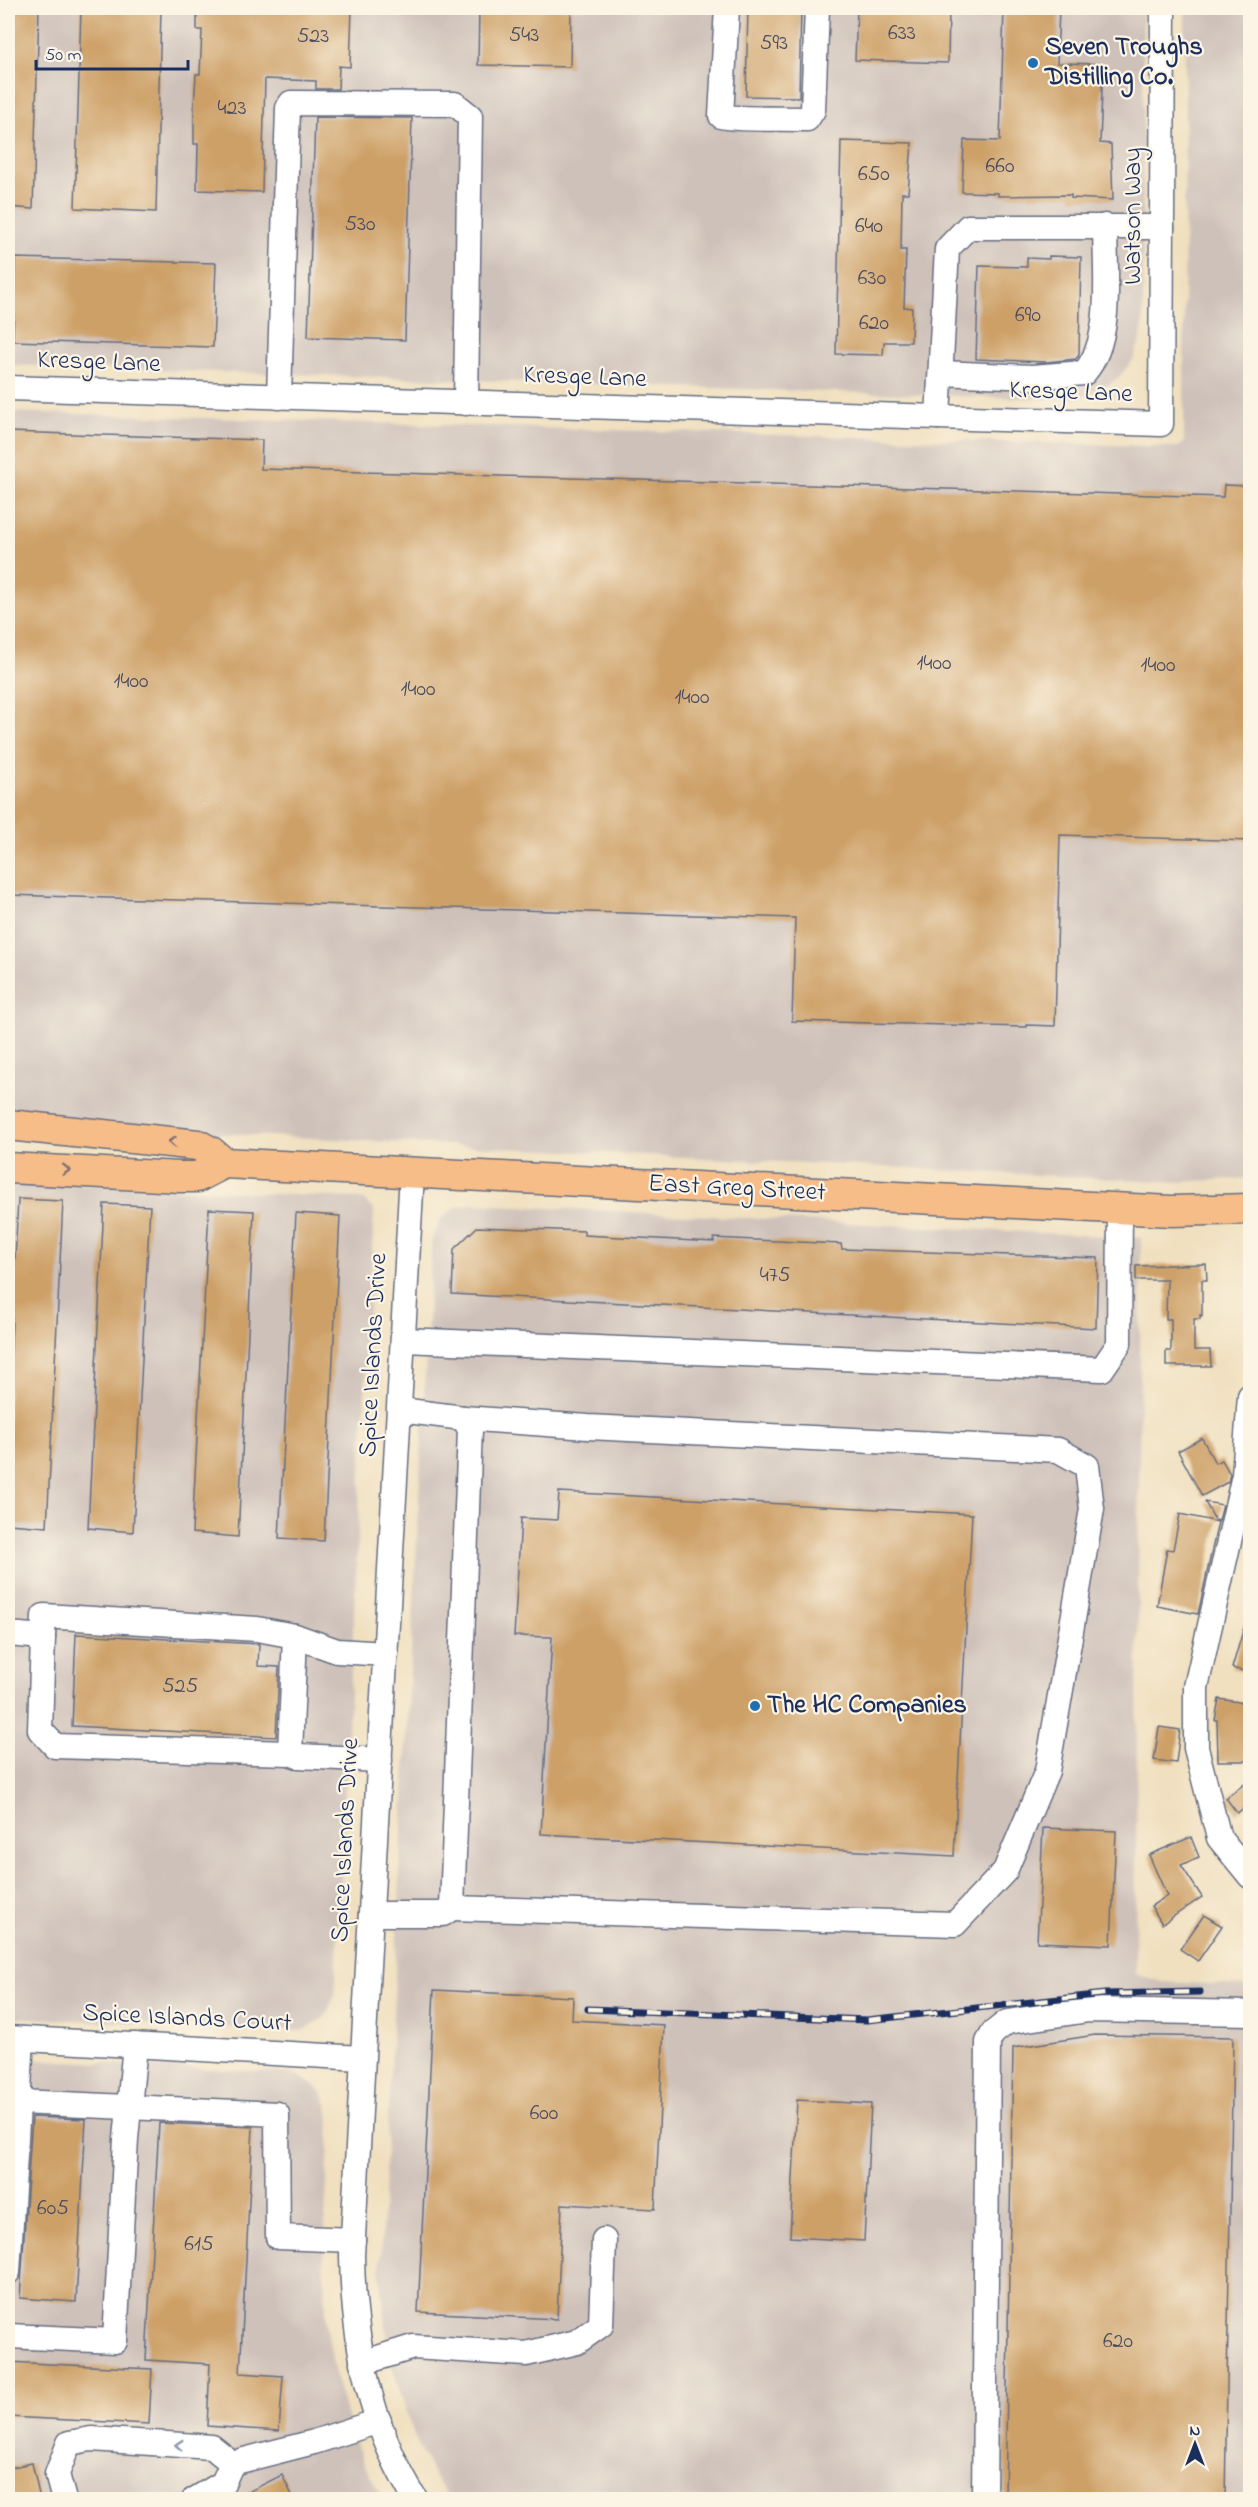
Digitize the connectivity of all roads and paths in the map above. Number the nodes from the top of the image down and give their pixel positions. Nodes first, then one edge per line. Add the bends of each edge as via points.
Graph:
1 (727, 8) edge
2 (817, 8) edge
3 (1163, 8) edge
4 (1105, 226) junction
5 (1162, 227) junction
6 (941, 373) junction
7 (8, 388) edge
8 (279, 397) junction
9 (466, 403) junction
10 (938, 417) junction
11 (1161, 424) joint
12 (8, 1125) edge
13 (104, 1135) junction
14 (8, 1147) edge
15 (224, 1163) junction
16 (8, 1168) edge
17 (412, 1173) junction
18 (1120, 1209) junction
19 (1251, 1209) edge
20 (404, 1340) junction
21 (1251, 1396) edge
22 (400, 1410) junction
23 (463, 1418) junction
24 (8, 1634) edge
25 (295, 1636) junction
26 (43, 1637) junction
27 (386, 1654) junction
28 (290, 1753) junction
29 (380, 1760) junction
30 (1251, 1876) edge
31 (452, 1908) junction
32 (371, 1914) junction
33 (1251, 2013) edge
34 (15, 2038) edge
35 (135, 2045) junction
36 (362, 2058) junction
37 (19, 2103) junction
38 (129, 2106) junction
39 (353, 2240) junction
40 (604, 2240) dead end
41 (8, 2272) edge
42 (8, 2336) edge
43 (362, 2363) junction
44 (379, 2421) junction
45 (232, 2463) junction
46 (64, 2499) edge
47 (194, 2499) edge
48 (416, 2499) edge
49 (984, 2499) edge

1 - 2 street via 721,116 807,119 813,110
3 - 5 street, Watson Way
4 - 5 street
4 - 6 street via 968,227 947,249
4 - 6 street via 1102,341 1095,361 1084,373 1032,377
5 - 11 street, Watson Way
6 - 10 street
7 - 8 street, Kresge Lane
8 - 9 street, Kresge Lane
8 - 9 street via 291,103 455,104 470,116
9 - 10 street, Kresge Lane
10 - 11 street, Kresge Lane
12 - 13 main road
13 - 14 main road via 42,1147
15 -> 13 main road via 198,1145
16 -> 15 main road, East Greg Street via 180,1177 197,1176
15 - 17 main road, East Greg Street
17 - 18 main road, East Greg Street
17 - 20 street, Spice Islands Drive
18 - 19 main road, East Greg Street
18 - 20 street via 1119,1344 1102,1369
20 - 22 street, Spice Islands Drive
21 - 30 street via 1244,1474 1196,1687 1196,1748 1219,1838
22 - 23 street
22 - 27 street, Spice Islands Drive
23 - 31 street via 470,1429
23 - 31 street via 1058,1450 1087,1466 1092,1509 1047,1771 1005,1871 955,1924
24 - 26 street
25 - 26 street via 257,1629 44,1616
25 - 27 street via 337,1651
25 - 28 street
26 - 28 street via 40,1730 56,1746
27 - 29 street, Spice Islands Drive
28 - 29 street
29 - 32 street, Spice Islands Drive
31 - 32 street via 443,1914
32 - 36 street, Spice Islands Drive
33 - 49 street via 1089,2010 1007,2022 988,2042
34 - 35 street, Spice Islands Court
34 - 37 street
35 - 36 street, Spice Islands Court
35 - 38 street
36 - 39 street, Spice Islands Drive
37 - 38 street
37 - 41 street
38 - 39 street via 277,2114 278,2237
38 - 42 street via 115,2341
39 - 43 street, Spice Islands Drive via 352,2291
40 - 43 street via 601,2325 577,2342 526,2354 413,2347
43 - 44 street, Spice Islands Drive
44 - 45 street
44 - 48 street, Spice Islands Drive
45 -> 46 street via 212,2447 91,2439 69,2444 57,2474
45 - 47 street via 223,2483

